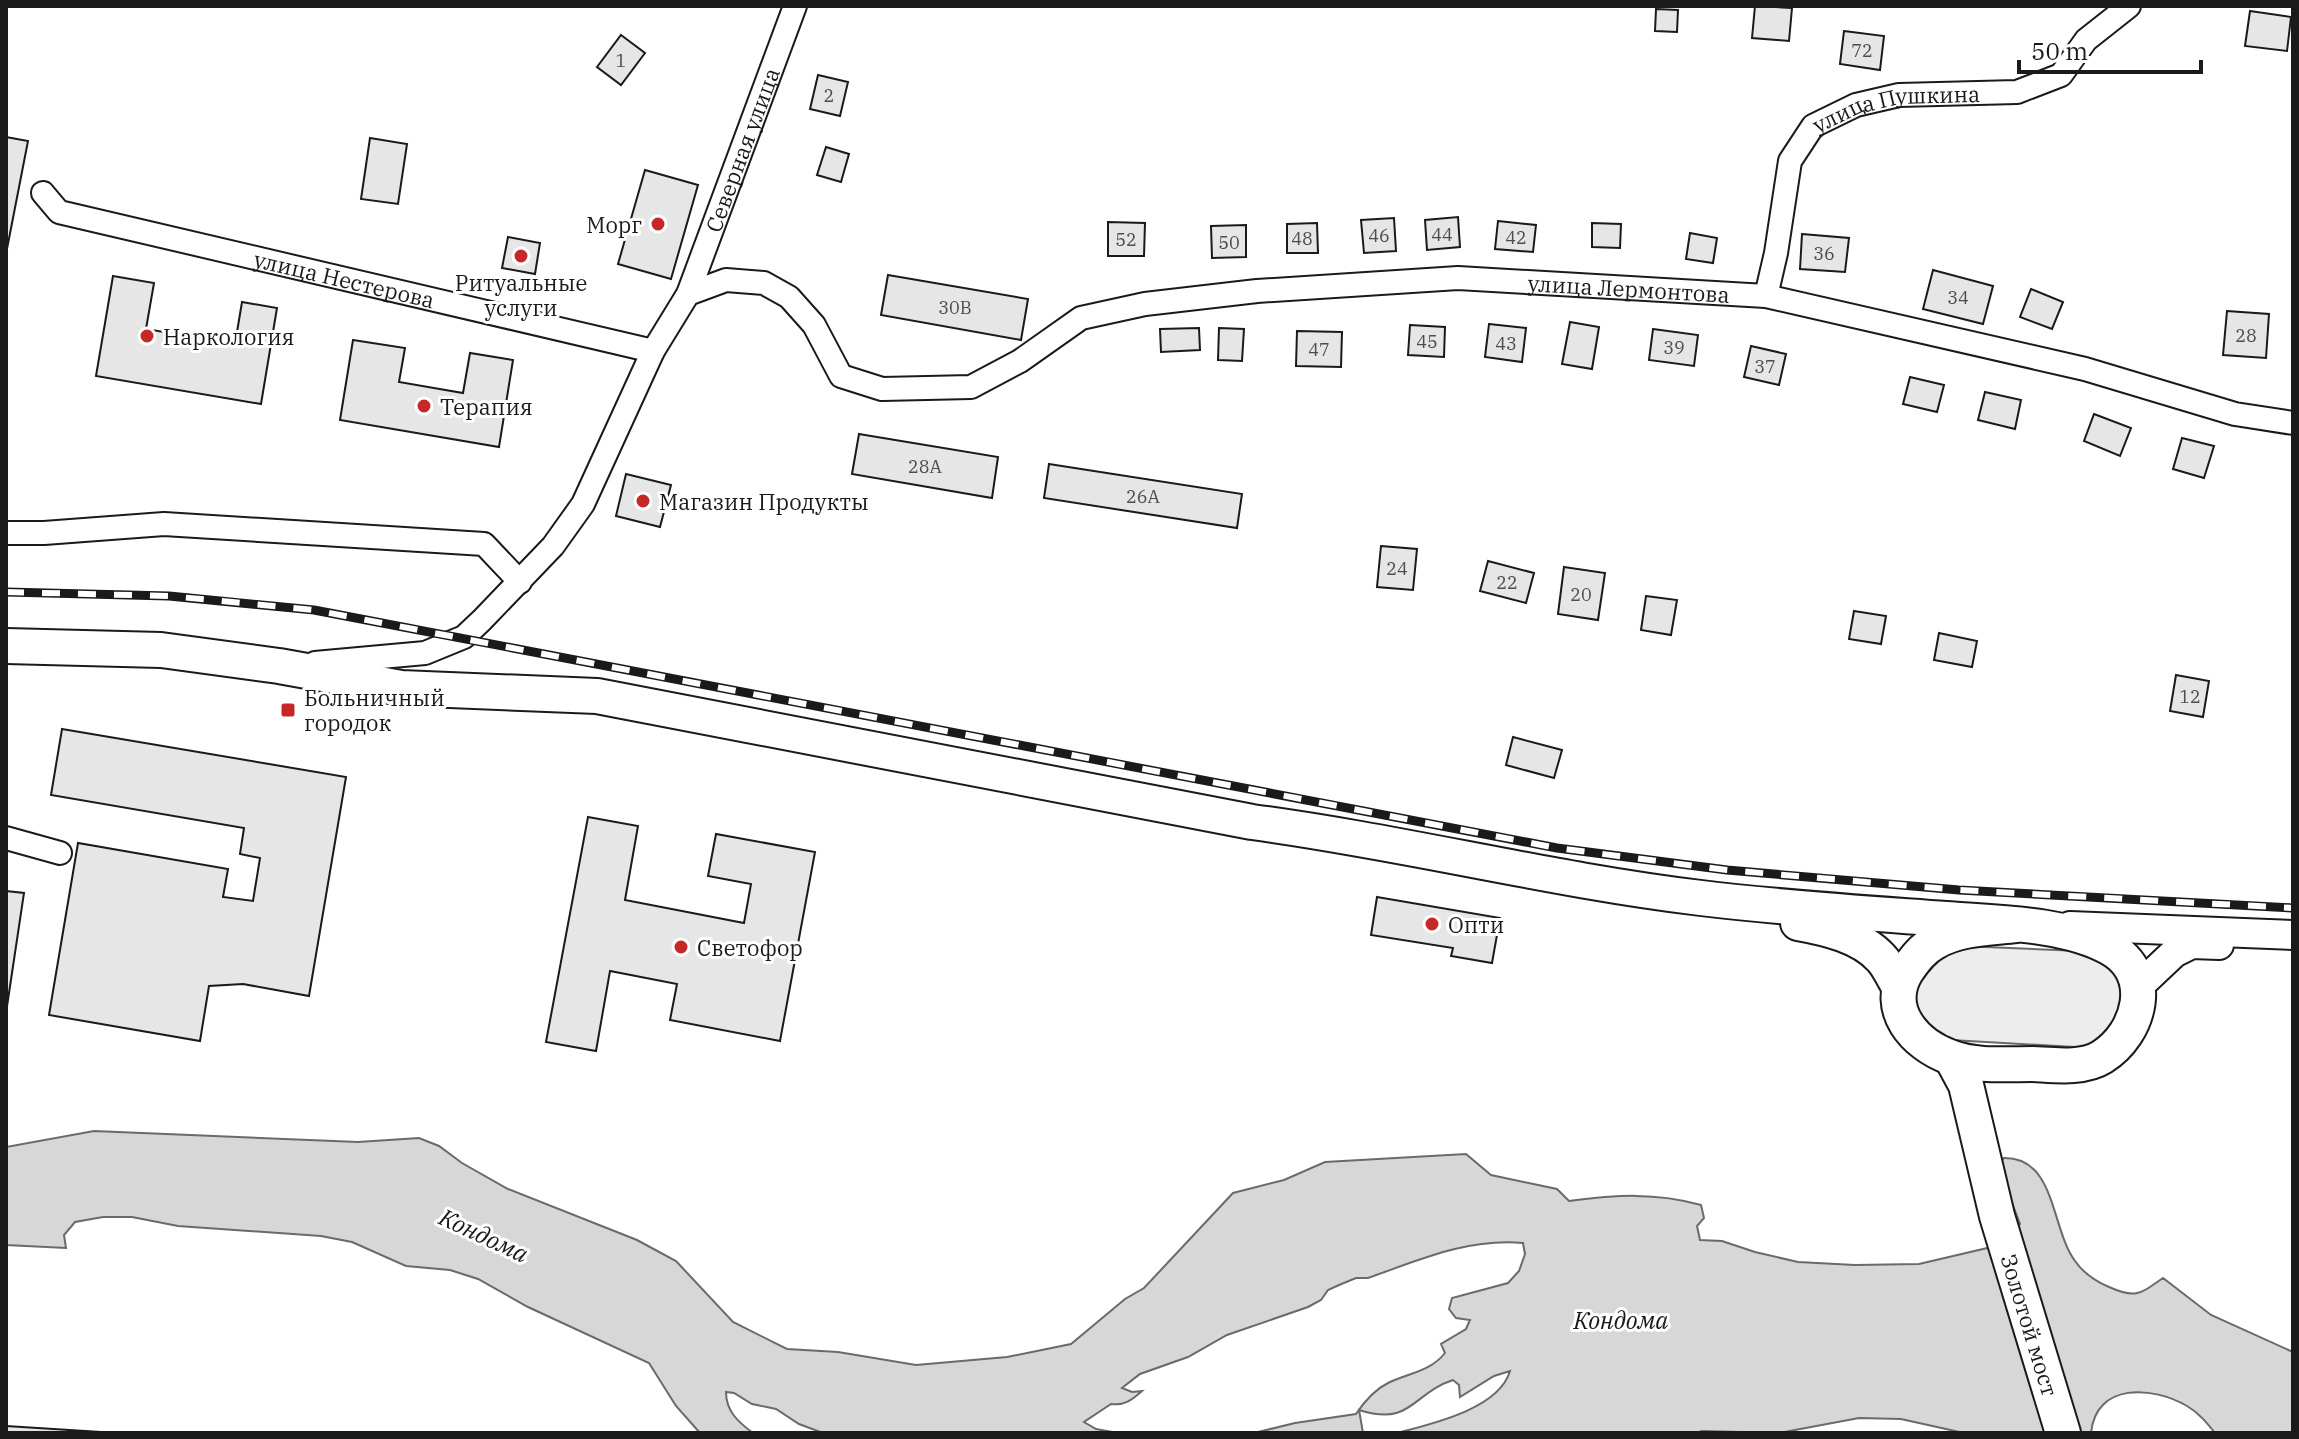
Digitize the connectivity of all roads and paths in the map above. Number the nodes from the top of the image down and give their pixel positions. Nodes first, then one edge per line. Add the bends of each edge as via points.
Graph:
1 (795, 6) edge
2 (2129, 6) edge
3 (43, 193) dead end
4 (688, 294) junction
5 (1766, 296) junction
6 (653, 351) junction
7 (2293, 423) edge
8 (6, 533) edge
9 (520, 582) junction
10 (6, 646) edge
11 (279, 666) junction
12 (6, 838) edge
13 (60, 853) dead end
14 (1697, 898) junction
15 (2016, 925) junction
16 (2293, 935) edge
17 (2293, 948) edge
18 (1898, 985) junction
19 (2139, 986) junction
20 (1970, 1069) junction
21 (2063, 1433) edge

1 - 4 street, Северная улица
2 - 5 street, улица Пушкина via 2086,40 2061,75 2017,92 1899,95 1856,105 1813,126 1790,161
3 - 6 street, улица Нестерова via 59,212
4 - 5 street, улица Лермонтова via 726,280 764,283 789,297 814,325 841,376 882,389 971,387 1020,361 1081,318 1215,296 1458,278
4 - 6 street
5 - 7 street, улица Лермонтова via 2085,369 2235,414
6 - 9 street via 583,504
8 - 9 street via 164,524 484,544
9 - 11 street via 464,637 425,653
10 - 11 main road via 161,650
11 - 14 main road via 401,688 597,696 1252,822
12 - 13 street
14 - 15 main road
14 - 18 main road via 1820,927 1859,942 1881,958
15 - 16 street
15 - 18 main road via 1965,931 1934,942 1915,956
15 - 19 main road via 2086,937 2114,949
17 - 19 street via 2192,944 2174,953
18 - 20 main road via 1900,1013 1910,1031
19 - 20 main road via 2133,1021 2118,1045 2098,1060
20 - 21 main road, Золотой мост via 1997,1216

